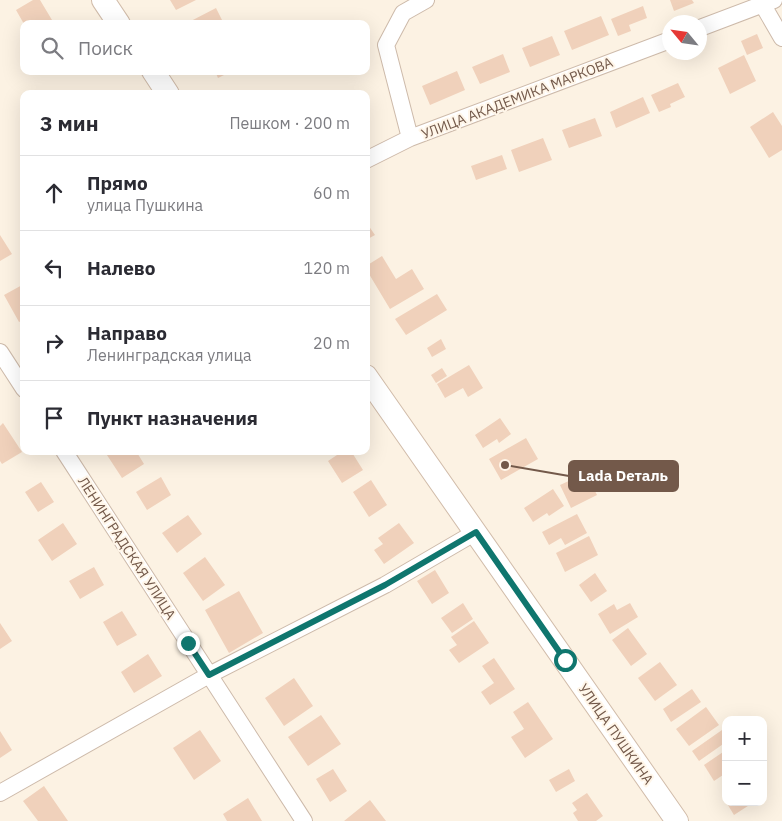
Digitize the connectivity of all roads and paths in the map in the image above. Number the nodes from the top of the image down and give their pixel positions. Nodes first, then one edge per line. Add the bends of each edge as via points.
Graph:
1 (103, 0) edge
2 (426, 0) edge
3 (765, 1) edge
4 (117, 20) edge
5 (707, 25) edge
6 (782, 38) edge
7 (662, 43) edge
8 (155, 75) edge
9 (165, 90) edge
10 (410, 138) junction
11 (370, 158) edge
12 (0, 352) edge
13 (370, 382) edge
14 (20, 383) edge
15 (67, 455) edge
16 (476, 532) junction
17 (209, 675) junction
18 (0, 793) edge
19 (304, 821) edge
20 (677, 821) edge

1 - 4 main road
2 - 10 street via 403,13 386,45
3 - 5 street
3 - 6 street
7 - 10 street, УЛИЦА АКАДЕМИКА МАРКОВА
8 - 9 main road
10 - 11 street, УЛИЦА АКАДЕМИКА МАРКОВА
12 - 14 street
13 - 16 main road, УЛИЦА ПУШКИНА
15 - 17 street, ЛЕНИНГРАДСКАЯ УЛИЦА
16 - 17 street via 385,585
16 - 20 main road, УЛИЦА ПУШКИНА
17 - 18 street
17 - 19 street, ЛЕНИНГРАДСКАЯ УЛИЦА

